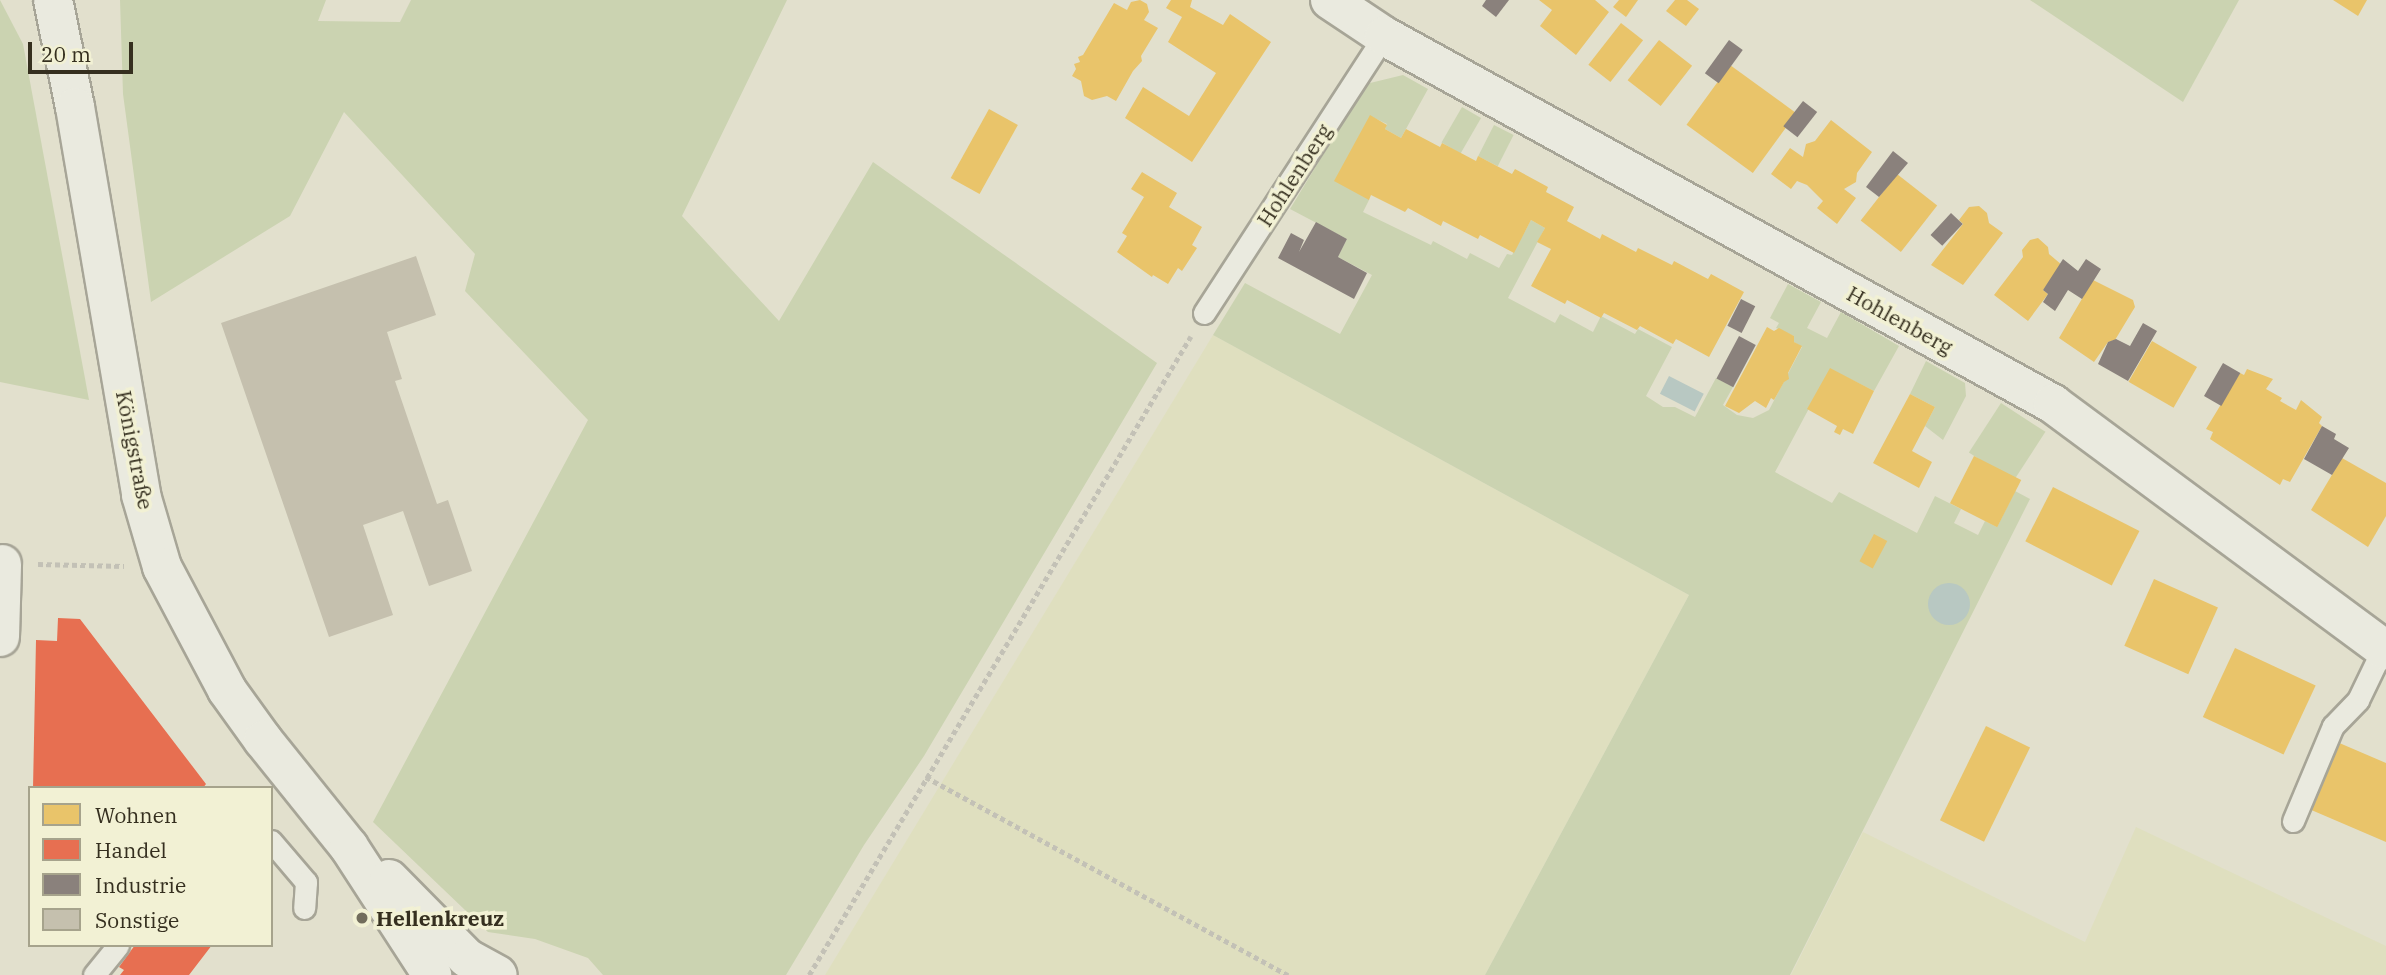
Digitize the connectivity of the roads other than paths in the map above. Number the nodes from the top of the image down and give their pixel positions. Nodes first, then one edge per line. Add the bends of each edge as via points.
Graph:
1 (53, 0) edge
2 (1330, 0) edge
3 (1384, 36) junction
4 (1204, 313) road end
5 (2, 564) road end
6 (0, 637) edge
7 (2384, 649) edge
8 (2293, 821) dead end
9 (273, 843) edge
10 (349, 847) junction
11 (304, 908) dead end
12 (116, 947) edge
13 (94, 975) edge
14 (432, 975) edge
15 (498, 975) edge

1 - 10 street, Königstraße via 141,495 162,567 227,690
2 - 3 street, Hohlenberg
3 - 4 lane, Hohlenberg
3 - 7 street, Hohlenberg via 2053,404
5 - 6 street
7 - 8 lane via 2358,700 2333,726
9 - 11 lane via 306,882
10 - 14 street, Königstraße
10 - 15 street, Königstraße via 391,881 467,958
12 - 13 lane

